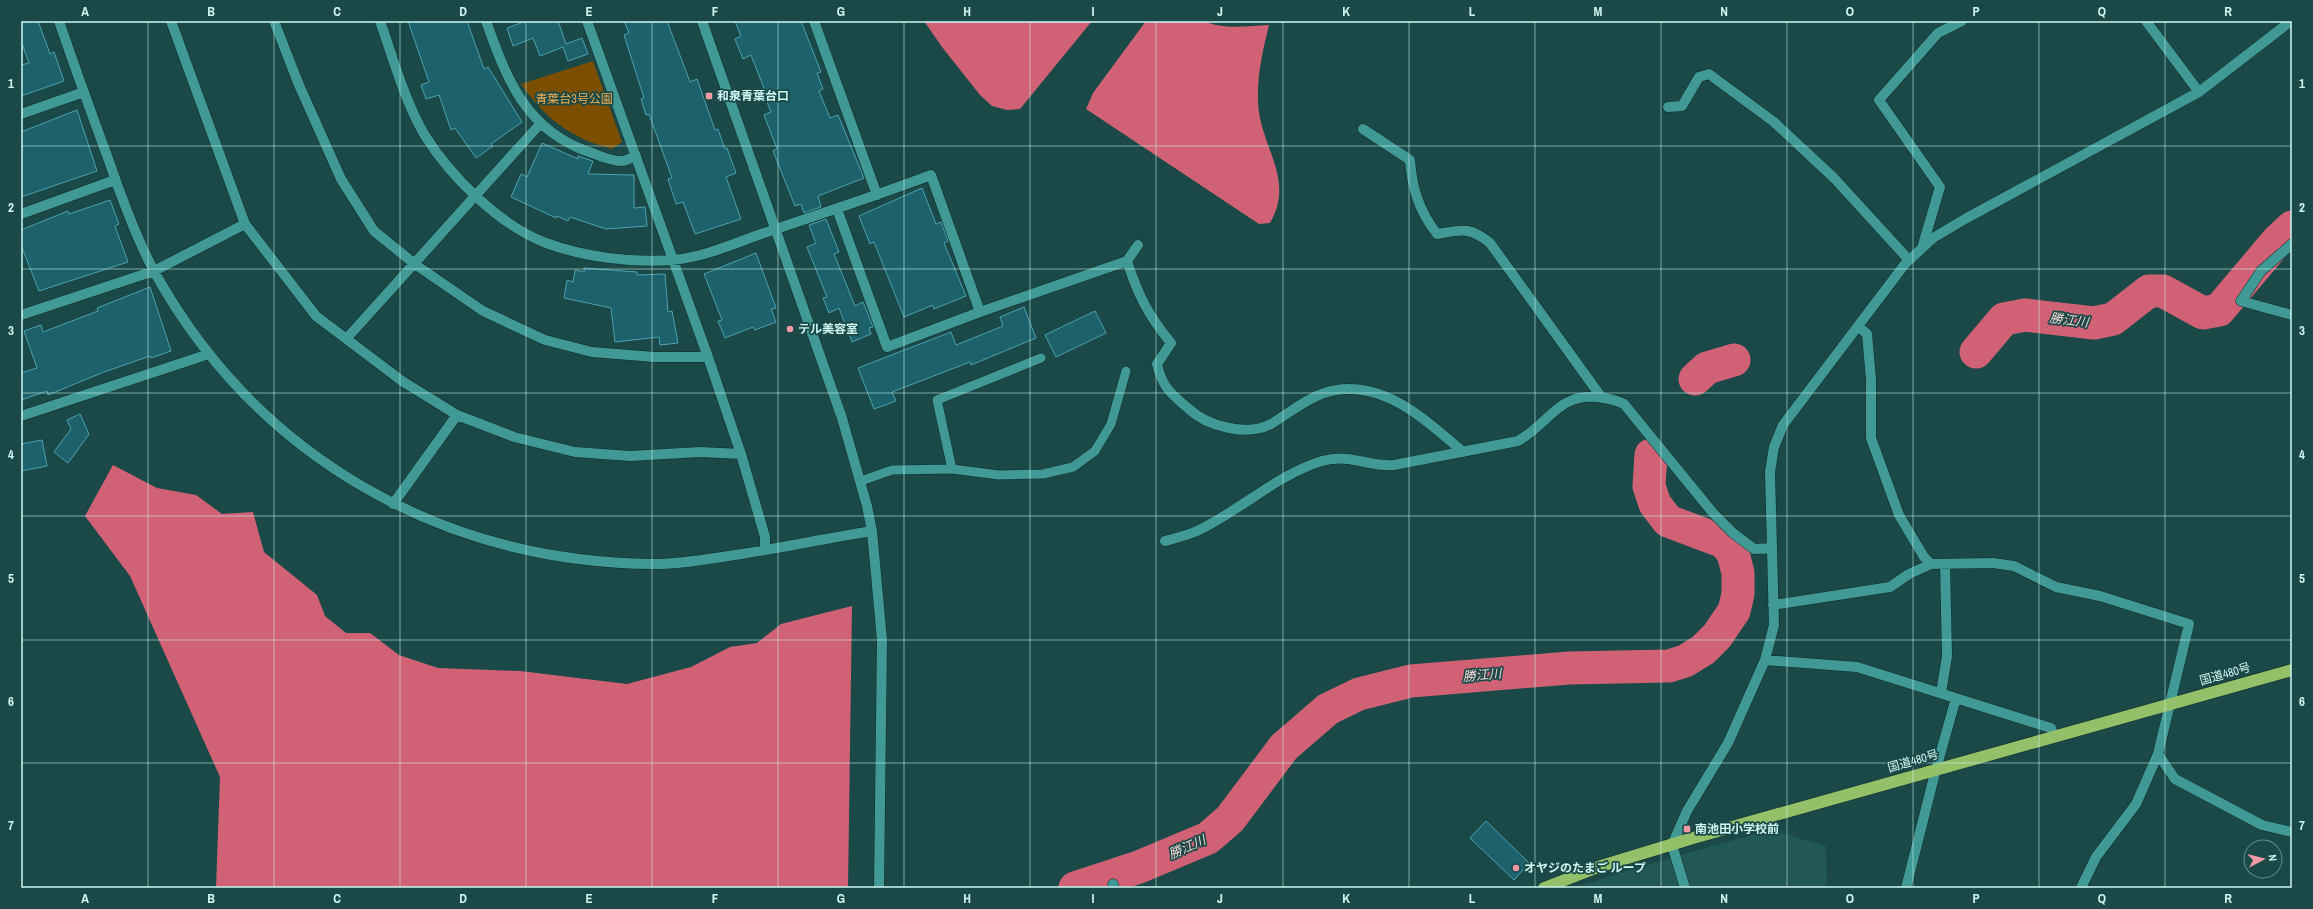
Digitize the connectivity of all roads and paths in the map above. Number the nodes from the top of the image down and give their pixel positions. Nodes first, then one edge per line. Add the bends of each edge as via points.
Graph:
1 (59, 21) edge
2 (171, 21) edge
3 (274, 21) edge
4 (380, 21) edge
5 (486, 21) edge
6 (587, 21) edge
7 (814, 21) edge
8 (1285, 21) edge
9 (1962, 21) edge
10 (2146, 21) edge
11 (2291, 21) edge
12 (705, 22) edge
13 (1281, 22) edge
14 (84, 92) junction
15 (2199, 92) junction
16 (1668, 107) dead end
17 (21, 114) edge
18 (540, 124) junction
19 (1363, 128) dead end
20 (636, 156) junction
21 (115, 180) junction
22 (877, 195) junction
23 (474, 196) junction
24 (837, 209) junction
25 (21, 214) edge
26 (246, 224) junction
27 (776, 230) junction
28 (2292, 244) edge
29 (1138, 245) dead end
30 (1922, 248) junction
31 (673, 260) junction
32 (1909, 260) junction
33 (1127, 261) junction
34 (416, 264) junction
35 (154, 271) junction
36 (980, 312) junction
37 (2292, 314) edge
38 (21, 315) edge
39 (1858, 326) junction
40 (347, 338) junction
41 (209, 354) junction
42 (708, 357) junction
43 (1041, 358) dead end
44 (1126, 372) dead end
45 (1602, 398) junction
46 (457, 415) junction
47 (21, 416) edge
48 (1463, 452) junction
49 (741, 454) junction
50 (952, 469) junction
51 (861, 481) junction
52 (393, 504) junction
53 (872, 531) junction
54 (1165, 541) dead end
55 (1772, 548) junction
56 (765, 550) junction
57 (1931, 564) junction
58 (1946, 564) junction
59 (1773, 605) junction
60 (1764, 660) junction
61 (2292, 670) edge
62 (1941, 693) junction
63 (1956, 698) junction
64 (2170, 703) junction
65 (2054, 736) junction
66 (2158, 754) junction
67 (1936, 769) junction
68 (2292, 832) edge
69 (1672, 845) junction
70 (879, 888) edge
71 (1544, 888) edge
72 (1685, 888) edge
73 (1906, 888) edge
74 (2081, 888) edge

1 - 14 street
2 - 26 street
3 - 34 street via 341,179 374,231
4 - 23 street via 407,98 424,133 446,166
5 - 18 street via 511,84
6 - 20 street
7 - 22 street
8 - 13 path
9 - 30 street via 1938,33 1879,100 1940,187
10 - 15 street
11 - 15 street
12 - 27 street
14 - 17 street
14 - 21 street
15 - 30 street via 1966,218 1933,238
16 - 32 street via 1682,106 1699,77 1709,74 1774,122 1834,178
18 - 20 street via 557,137 600,156 621,161
18 - 23 street
19 - 45 street via 1410,160 1412,183 1418,203 1437,234 1462,230 1477,232 1490,243
20 - 31 street
21 - 25 street
21 - 35 street
22 - 24 street
22 - 36 street via 931,175
23 - 31 street via 507,221 545,242 618,259
23 - 34 street
24 - 27 street
24 - 36 street via 887,347
26 - 35 street
26 - 40 street via 316,316
27 - 31 street
27 - 51 street via 842,418
28 - 37 street via 2261,272 2241,301
29 - 33 street
30 - 32 street
31 - 42 street
32 - 39 street
33 - 36 street
33 - 48 street via 1138,296 1171,343 1157,364 1160,381 1197,416 1231,429 1249,429 1269,425 1303,402 1324,393 1348,388 1372,391 1426,420
34 - 40 street
34 - 42 street via 483,311 546,340 592,352 654,358
35 - 38 street
35 - 41 street via 179,313
39 - 55 street via 1783,425 1774,447 1770,472
39 - 57 street via 1867,334 1871,378 1871,438 1899,515 1924,557
40 - 46 street via 402,380
41 - 47 street
41 - 52 street via 243,392 284,431 328,464
42 - 49 street
43 - 50 lane via 937,400
44 - 50 lane via 1111,424 1095,451 1073,467 1043,474 1014,475
45 - 48 street via 1583,396 1568,400 1530,434 1518,440
45 - 55 street via 1624,404 1733,533 1754,549
46 - 49 street via 514,437 575,452 630,456 700,452
46 - 52 street
48 - 54 street via 1379,466 1346,457 1323,461 1294,473 1197,531
49 - 56 street via 765,537
50 - 51 lane via 892,470
51 - 53 street
52 - 56 street via 474,537 514,549 563,557 657,564 698,561
53 - 56 street
53 - 70 street via 882,640
55 - 59 street
57 - 58 street
57 - 59 street via 1909,574 1890,587
58 - 62 street via 1947,656
58 - 64 street via 1993,563 2014,566 2056,587 2100,596 2189,624
59 - 60 street via 1774,625
60 - 62 street via 1856,667
60 - 69 street via 1728,743 1687,810
61 - 64 highway, 国道480号
62 - 63 street
63 - 65 street via 2050,728
63 - 67 street
64 - 65 highway, 国道480号
64 - 66 street
65 - 67 highway, 国道480号
66 - 68 street via 2175,779 2262,825
66 - 74 street via 2136,804 2096,857
67 - 69 highway, 国道480号
67 - 73 street
69 - 71 highway, 国道480号 via 1601,866
69 - 72 street

